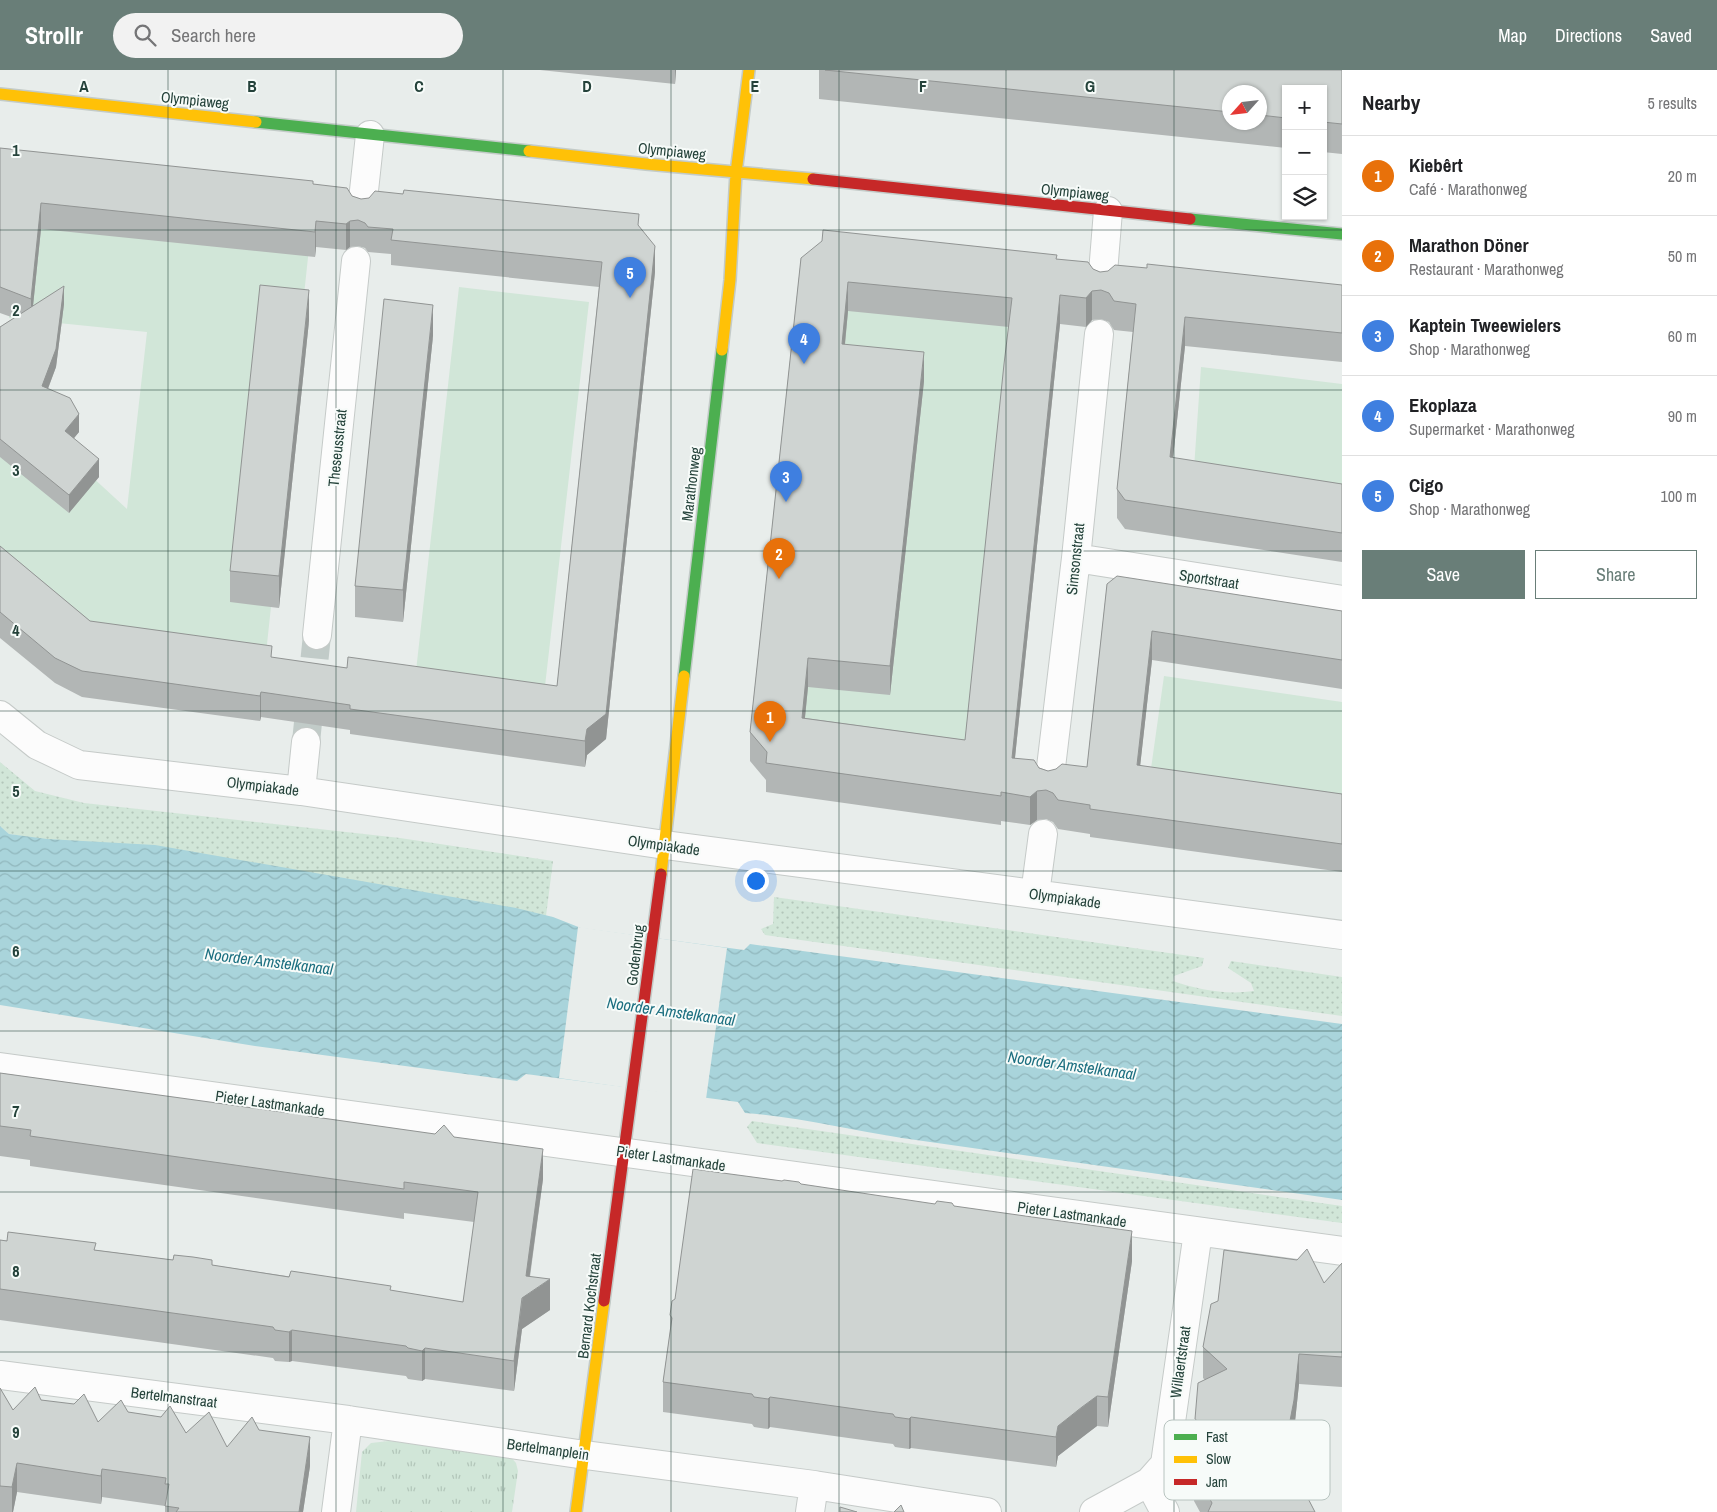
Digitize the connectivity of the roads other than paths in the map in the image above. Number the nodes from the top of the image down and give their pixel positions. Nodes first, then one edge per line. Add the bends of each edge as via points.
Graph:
1 (749, 70) edge
2 (0, 94) edge
3 (370, 135) junction
4 (736, 173) junction
5 (362, 209) edge
6 (1108, 211) junction
7 (1342, 234) edge
8 (356, 261) dead end
9 (1102, 285) edge
10 (1098, 334) edge
11 (1076, 558) junction
12 (1342, 600) edge
13 (318, 635) tunnel mouth
14 (0, 715) edge
15 (306, 742) tunnel mouth
16 (1049, 784) edge
17 (301, 791) junction
18 (1043, 834) edge
19 (665, 845) junction
20 (1035, 894) junction
21 (657, 900) joint
22 (1342, 935) edge
23 (0, 1067) edge
24 (631, 1103) joint
25 (624, 1151) junction
26 (1198, 1232) junction
27 (1342, 1250) edge
28 (0, 1375) edge
29 (348, 1420) junction
30 (1171, 1420) edge
31 (585, 1455) junction
32 (1164, 1465) edge
33 (1149, 1482) junction
34 (814, 1485) junction
35 (336, 1512) edge
36 (576, 1512) edge
37 (810, 1512) edge
38 (987, 1512) edge
39 (1094, 1512) edge
40 (1165, 1512) edge

1 - 4 street, Marathonweg
2 - 3 street, Olympiaweg
3 - 4 street, Olympiaweg
3 - 5 street
4 - 6 street, Olympiaweg
4 - 19 street, Marathonweg via 730,280
6 - 7 street, Olympiaweg
6 - 9 street
8 - 13 street, Theseusstraat
10 - 11 street, Simsonstraat
11 - 12 street, Sportstraat
11 - 16 street, Simsonstraat
14 - 17 street, Olympiakade via 37,745 79,765
15 - 17 street
17 - 19 street, Olympiakade
18 - 20 street
19 - 20 street, Olympiakade
19 - 21 street, Marathonweg
20 - 22 street, Olympiakade
21 - 24 street, Godenbrug
23 - 25 street, Pieter Lastmankade
24 - 25 street, Bernard Kochstraat
25 - 26 street, Pieter Lastmankade
25 - 31 street, Bernard Kochstraat
26 - 27 street, Pieter Lastmankade
26 - 30 street, Willaertstraat
28 - 29 street, Bertelmanstraat
29 - 31 street, Bertelmanplein
29 - 35 street
31 - 34 street, Bertelmanplein
31 - 36 street, Bernard Kochstraat
32 - 33 street, Willaertstraat
33 - 39 street
33 - 40 street
34 - 37 street
34 - 38 street

